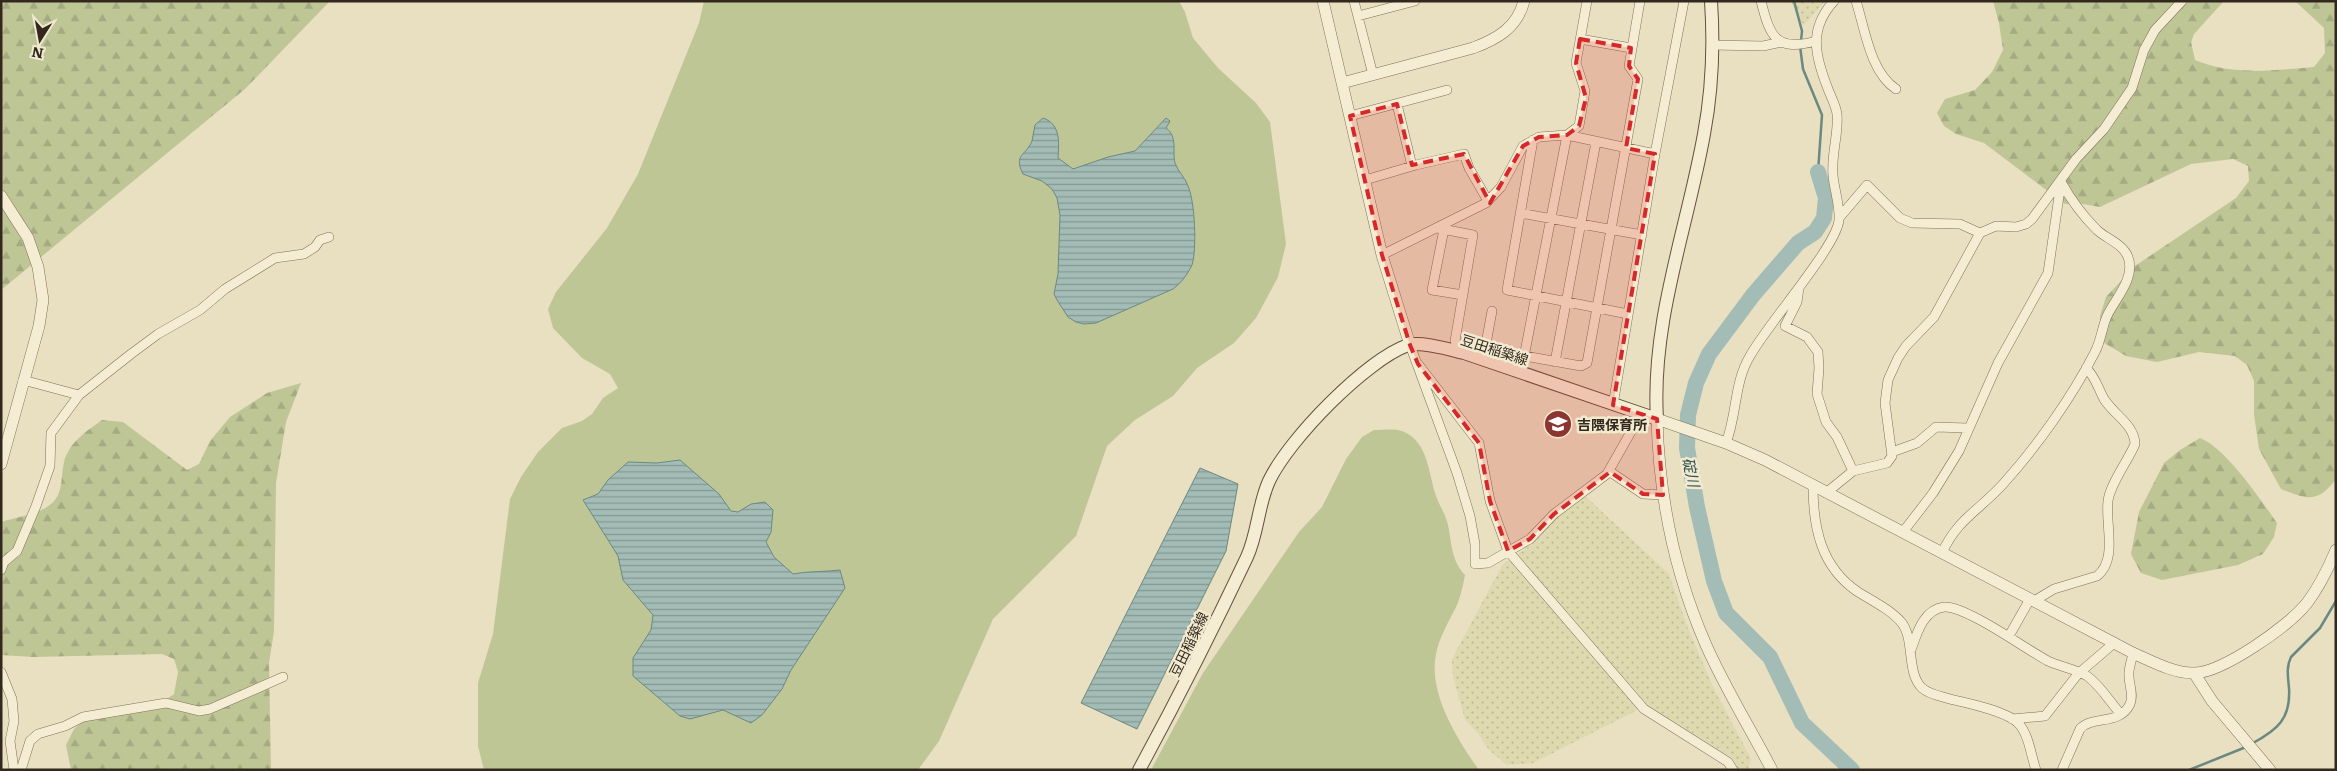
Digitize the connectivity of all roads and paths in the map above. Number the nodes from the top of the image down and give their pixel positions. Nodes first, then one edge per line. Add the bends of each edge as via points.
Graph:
1 (1323, 1) edge
2 (1354, 1) edge
3 (1415, 1) edge
4 (1524, 1) edge
5 (1587, 1) edge
6 (1640, 1) edge
7 (1684, 1) edge
8 (1711, 1) edge
9 (1761, 1) edge
10 (1834, 1) edge
11 (1856, 1) edge
12 (2182, 1) edge
13 (1358, 16) junction
14 (1580, 39) junction
15 (1816, 41) junction
16 (1782, 42) junction
17 (1712, 45) junction
18 (1631, 48) junction
19 (1373, 74) junction
20 (1342, 83) junction
21 (1896, 89) dead end
22 (1447, 90) dead end
23 (1397, 104) junction
24 (1350, 116) junction
25 (1567, 135) junction
26 (1533, 140) junction
27 (1596, 142) junction
28 (1626, 148) junction
29 (1655, 154) junction
30 (1412, 166) junction
31 (1365, 180) junction
32 (2061, 182) junction
33 (1, 196) edge
34 (1488, 201) junction
35 (1520, 213) junction
36 (1550, 218) junction
37 (1839, 218) junction
38 (1581, 223) junction
39 (1440, 228) junction
40 (1611, 229) junction
41 (1980, 232) junction
42 (1642, 235) junction
43 (329, 237) dead end
44 (1382, 255) junction
45 (1800, 284) junction
46 (1463, 294) junction
47 (1536, 296) junction
48 (1566, 302) junction
49 (1596, 307) junction
50 (1492, 311) dead end
51 (1628, 314) junction
52 (1410, 344) junction
53 (1455, 347) junction
54 (1485, 349) junction
55 (1524, 357) junction
56 (1555, 362) junction
57 (1418, 364) junction
58 (2086, 368) junction
59 (23, 380) junction
60 (79, 395) junction
61 (1613, 405) junction
62 (1641, 414) junction
63 (1657, 420) junction
64 (1968, 428) junction
65 (1726, 443) junction
66 (1892, 452) junction
67 (1, 464) edge
68 (1609, 471) junction
69 (1854, 471) junction
70 (1813, 485) junction
71 (1826, 493) junction
72 (1663, 495) junction
73 (1903, 532) junction
74 (1508, 550) junction
75 (2336, 550) edge
76 (1942, 553) junction
77 (1, 570) edge
78 (2032, 600) junction
79 (2009, 636) junction
80 (2114, 643) junction
81 (1910, 652) junction
82 (2133, 653) junction
83 (1, 672) edge
84 (2080, 673) junction
85 (2194, 673) junction
86 (283, 677) dead end
87 (2120, 713) junction
88 (2011, 719) junction
89 (14, 770) edge
90 (21, 770) edge
91 (1139, 770) edge
92 (1733, 770) edge
93 (1772, 770) edge
94 (2036, 770) edge
95 (2062, 770) edge
96 (2270, 770) edge

1 - 20 street
2 - 13 street
3 - 13 street
4 - 19 street via 1512,26 1490,42
5 - 14 street
6 - 18 street
7 - 29 street
8 - 17 main road
9 - 16 street via 1770,32
10 - 15 street via 1818,25
11 - 21 street via 1875,64
12 - 32 street via 2155,30 2144,50 2132,88
13 - 19 street
14 - 18 street
14 - 25 street via 1576,63 1586,98 1579,126
15 - 16 street via 1798,46
15 - 37 street via 1822,75 1837,114 1833,174
16 - 17 street via 1763,46
17 - 63 main road via 1704,133 1664,317 1656,396
18 - 28 street via 1628,66 1638,79
19 - 20 street
20 - 24 street
22 - 23 street
23 - 24 street
23 - 30 street
24 - 31 street
25 - 26 street
25 - 27 street
25 - 36 street
26 - 34 street via 1523,146 1501,187
26 - 35 street
27 - 28 street
27 - 38 street
28 - 29 street
28 - 40 street
29 - 42 street
30 - 31 street
30 - 34 street via 1464,154
31 - 44 street
32 - 41 street via 2026,224 1996,226
32 - 58 street via 2081,213 2121,248 2130,264 2125,284
32 - 64 street via 2048,273 1998,363
33 - 59 street via 28,238 38,267 43,300
34 - 39 street
35 - 36 street
35 - 47 street via 1507,290
36 - 38 street
36 - 47 street
37 - 41 street via 1867,185 1900,218 1912,223 1960,224
37 - 45 street via 1838,227
38 - 40 street
38 - 48 street
39 - 44 street
39 - 46 street via 1473,235
39 - 46 street via 1432,290
40 - 42 street
40 - 49 street
41 - 66 street via 1934,317 1906,346 1888,380 1885,403
42 - 51 street
43 - 60 street via 320,240 304,254 275,258 225,289 200,310 158,334
44 - 52 street
45 - 65 street via 1748,359 1740,377 1735,414
45 - 69 street via 1797,302 1785,326 1807,337 1818,352 1817,394 1826,422 1838,437
46 - 53 street
47 - 48 street
47 - 55 street
48 - 49 street
48 - 56 street
49 - 51 street
49 - 56 street via 1585,366
50 - 54 street
51 - 61 street
52 - 53 main road, 豆田稲築線
52 - 57 street
52 - 91 main road, 豆田稲築線 via 1362,373 1285,452 1269,481 1248,554
53 - 54 street
53 - 61 main road, 豆田稲築線
54 - 55 street
55 - 56 street
57 - 74 street via 1479,443 1490,502
57 - 74 street via 1470,516 1475,564 1488,563
58 - 76 street via 2048,427 2004,483 1957,526
58 - 78 street via 2105,400 2132,430 2135,444 2109,496 2106,566 2097,576 2054,589
59 - 60 street
59 - 67 street
60 - 77 street via 51,433 50,466 36,506 18,551 4,562
61 - 62 main road, 豆田稲築線
62 - 63 main road, 豆田稲築線
62 - 68 street
63 - 65 street
63 - 72 street
64 - 66 street via 1936,427 1917,443
64 - 73 street via 1946,472
65 - 70 street
66 - 69 street via 1887,463
68 - 72 street via 1643,494
68 - 74 street via 1554,514 1530,539
69 - 71 street
70 - 71 street
70 - 81 street via 1816,525 1834,572 1902,624
71 - 73 street
72 - 93 street via 1691,608 1707,646
73 - 76 street
74 - 92 street via 1644,709 1728,762
75 - 85 street via 2327,572 2306,604 2286,624 2224,664
76 - 78 street
78 - 79 street
78 - 80 street
79 - 81 street via 1945,607 1924,618
79 - 84 street via 2050,662
80 - 82 street
80 - 84 street
81 - 88 street via 1921,687 1929,693 1979,706
82 - 85 street via 2167,667
82 - 87 street via 2128,674 2132,698 2130,705
83 - 89 street via 12,699 14,720 10,741
84 - 87 street via 2093,681
84 - 88 street via 2045,716
85 - 96 street via 2212,701
86 - 90 street via 210,709 187,710 166,703 83,716 65,726 38,734 30,741
87 - 95 street via 2106,721 2084,724
88 - 94 street via 2026,738

